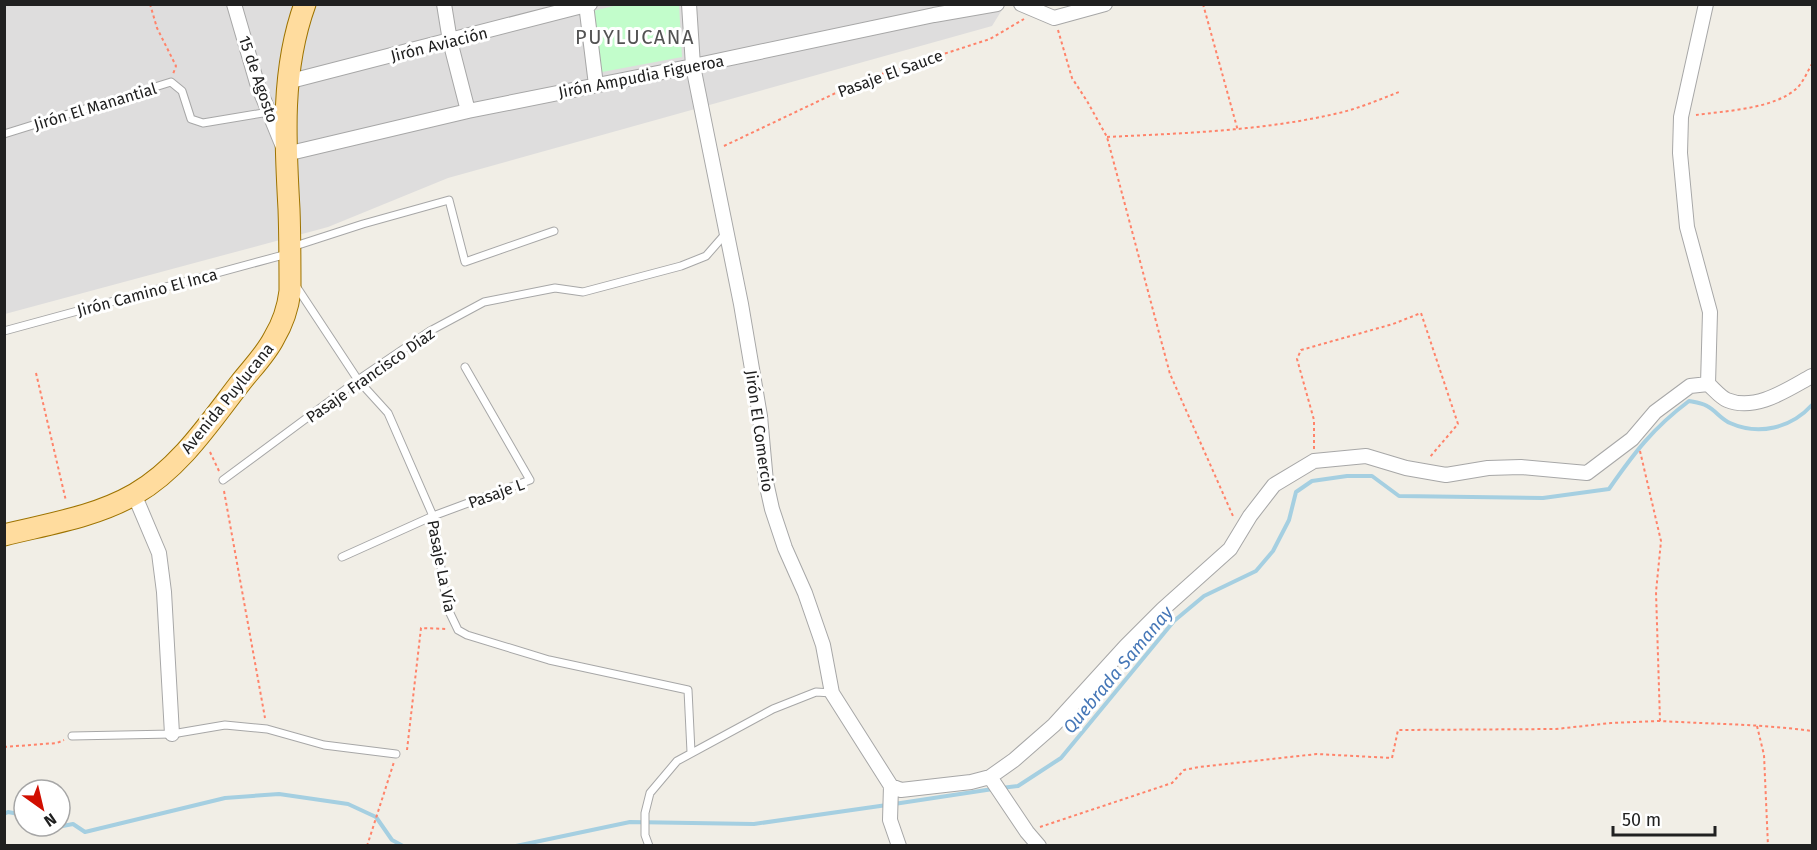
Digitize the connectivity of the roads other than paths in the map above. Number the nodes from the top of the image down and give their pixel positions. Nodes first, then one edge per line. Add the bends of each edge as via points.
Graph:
1 (234, 4) edge
2 (305, 4) edge
3 (444, 4) edge
4 (689, 4) edge
5 (997, 4) edge
6 (1021, 4) edge
7 (1105, 4) edge
8 (1706, 4) edge
9 (587, 5) edge
10 (450, 41) junction
11 (693, 66) junction
12 (287, 82) junction
13 (596, 85) junction
14 (468, 111) junction
15 (268, 112) junction
16 (4, 134) edge
17 (286, 154) junction
18 (554, 231) dead end
19 (727, 232) junction
20 (290, 250) junction
21 (290, 277) junction
22 (4, 331) edge
23 (465, 367) dead end
24 (1812, 376) edge
25 (358, 380) junction
26 (1708, 384) junction
27 (223, 480) road end
28 (134, 494) junction
29 (433, 516) junction
30 (4, 535) edge
31 (342, 557) dead end
32 (832, 693) junction
33 (172, 734) junction
34 (72, 736) road end
35 (691, 752) junction
36 (396, 754) road end
37 (994, 784) junction
38 (891, 790) junction
39 (649, 846) edge
40 (899, 846) edge
41 (1039, 846) edge

1 - 15 street, 15 de Agosto
2 - 12 main road, Avenida Puylucana via 292,45
3 - 10 street
4 - 11 street, Jirón El Comercio
5 - 11 street, Jirón Ampudia Figueroa
6 - 7 street via 1054,18
8 - 26 street via 1681,117 1680,153 1687,227 1710,312
9 - 10 street, Jirón Aviación
9 - 13 street
10 - 12 street, Jirón Aviación
10 - 14 street
11 - 13 street, Jirón Ampudia Figueroa
11 - 19 street, Jirón El Comercio
12 - 17 main road, Avenida Puylucana
13 - 14 street, Jirón Ampudia Figueroa
14 - 17 street, Jirón Ampudia Figueroa
15 - 16 lane, Jirón El Manantial via 203,123 191,119 182,91 171,82
15 - 17 street, 15 de Agosto
17 - 20 main road, Avenida Puylucana
18 - 20 lane, Jirón Camino El Inca via 465,262 449,200
19 - 25 lane, Pasaje Francisco Díaz via 706,256 681,266 583,292 555,288 484,302
19 - 32 street, Jirón El Comercio via 760,416 772,509 823,645
20 - 21 main road, Avenida Puylucana
20 - 22 lane, Jirón Camino El Inca
21 - 25 lane, Pasaje La Vía
21 - 28 main road, Avenida Puylucana via 289,305 273,341 202,432 169,468
23 - 29 lane, Pasaje L via 530,480
24 - 26 street via 1770,398 1745,404 1726,399
25 - 27 lane, Pasaje Francisco Díaz
25 - 29 lane, Pasaje La Vía via 388,413
26 - 37 street via 1690,386 1655,412 1632,439 1587,473 1521,467 1446,475 1366,456 1314,461 1274,485 1230,549 1162,609
28 - 30 main road, Avenida Puylucana via 70,519
28 - 33 street via 159,553
29 - 31 lane, Pasaje L
29 - 35 lane, Pasaje La Vía via 447,607 458,630 549,660 688,690
32 - 35 lane via 816,692 773,709
32 - 38 street, Jirón El Comercio
33 - 34 lane
33 - 36 lane via 225,724 267,729 324,745
35 - 39 lane via 677,761 650,793 645,813
37 - 38 street
37 - 41 street
38 - 40 street via 890,820

